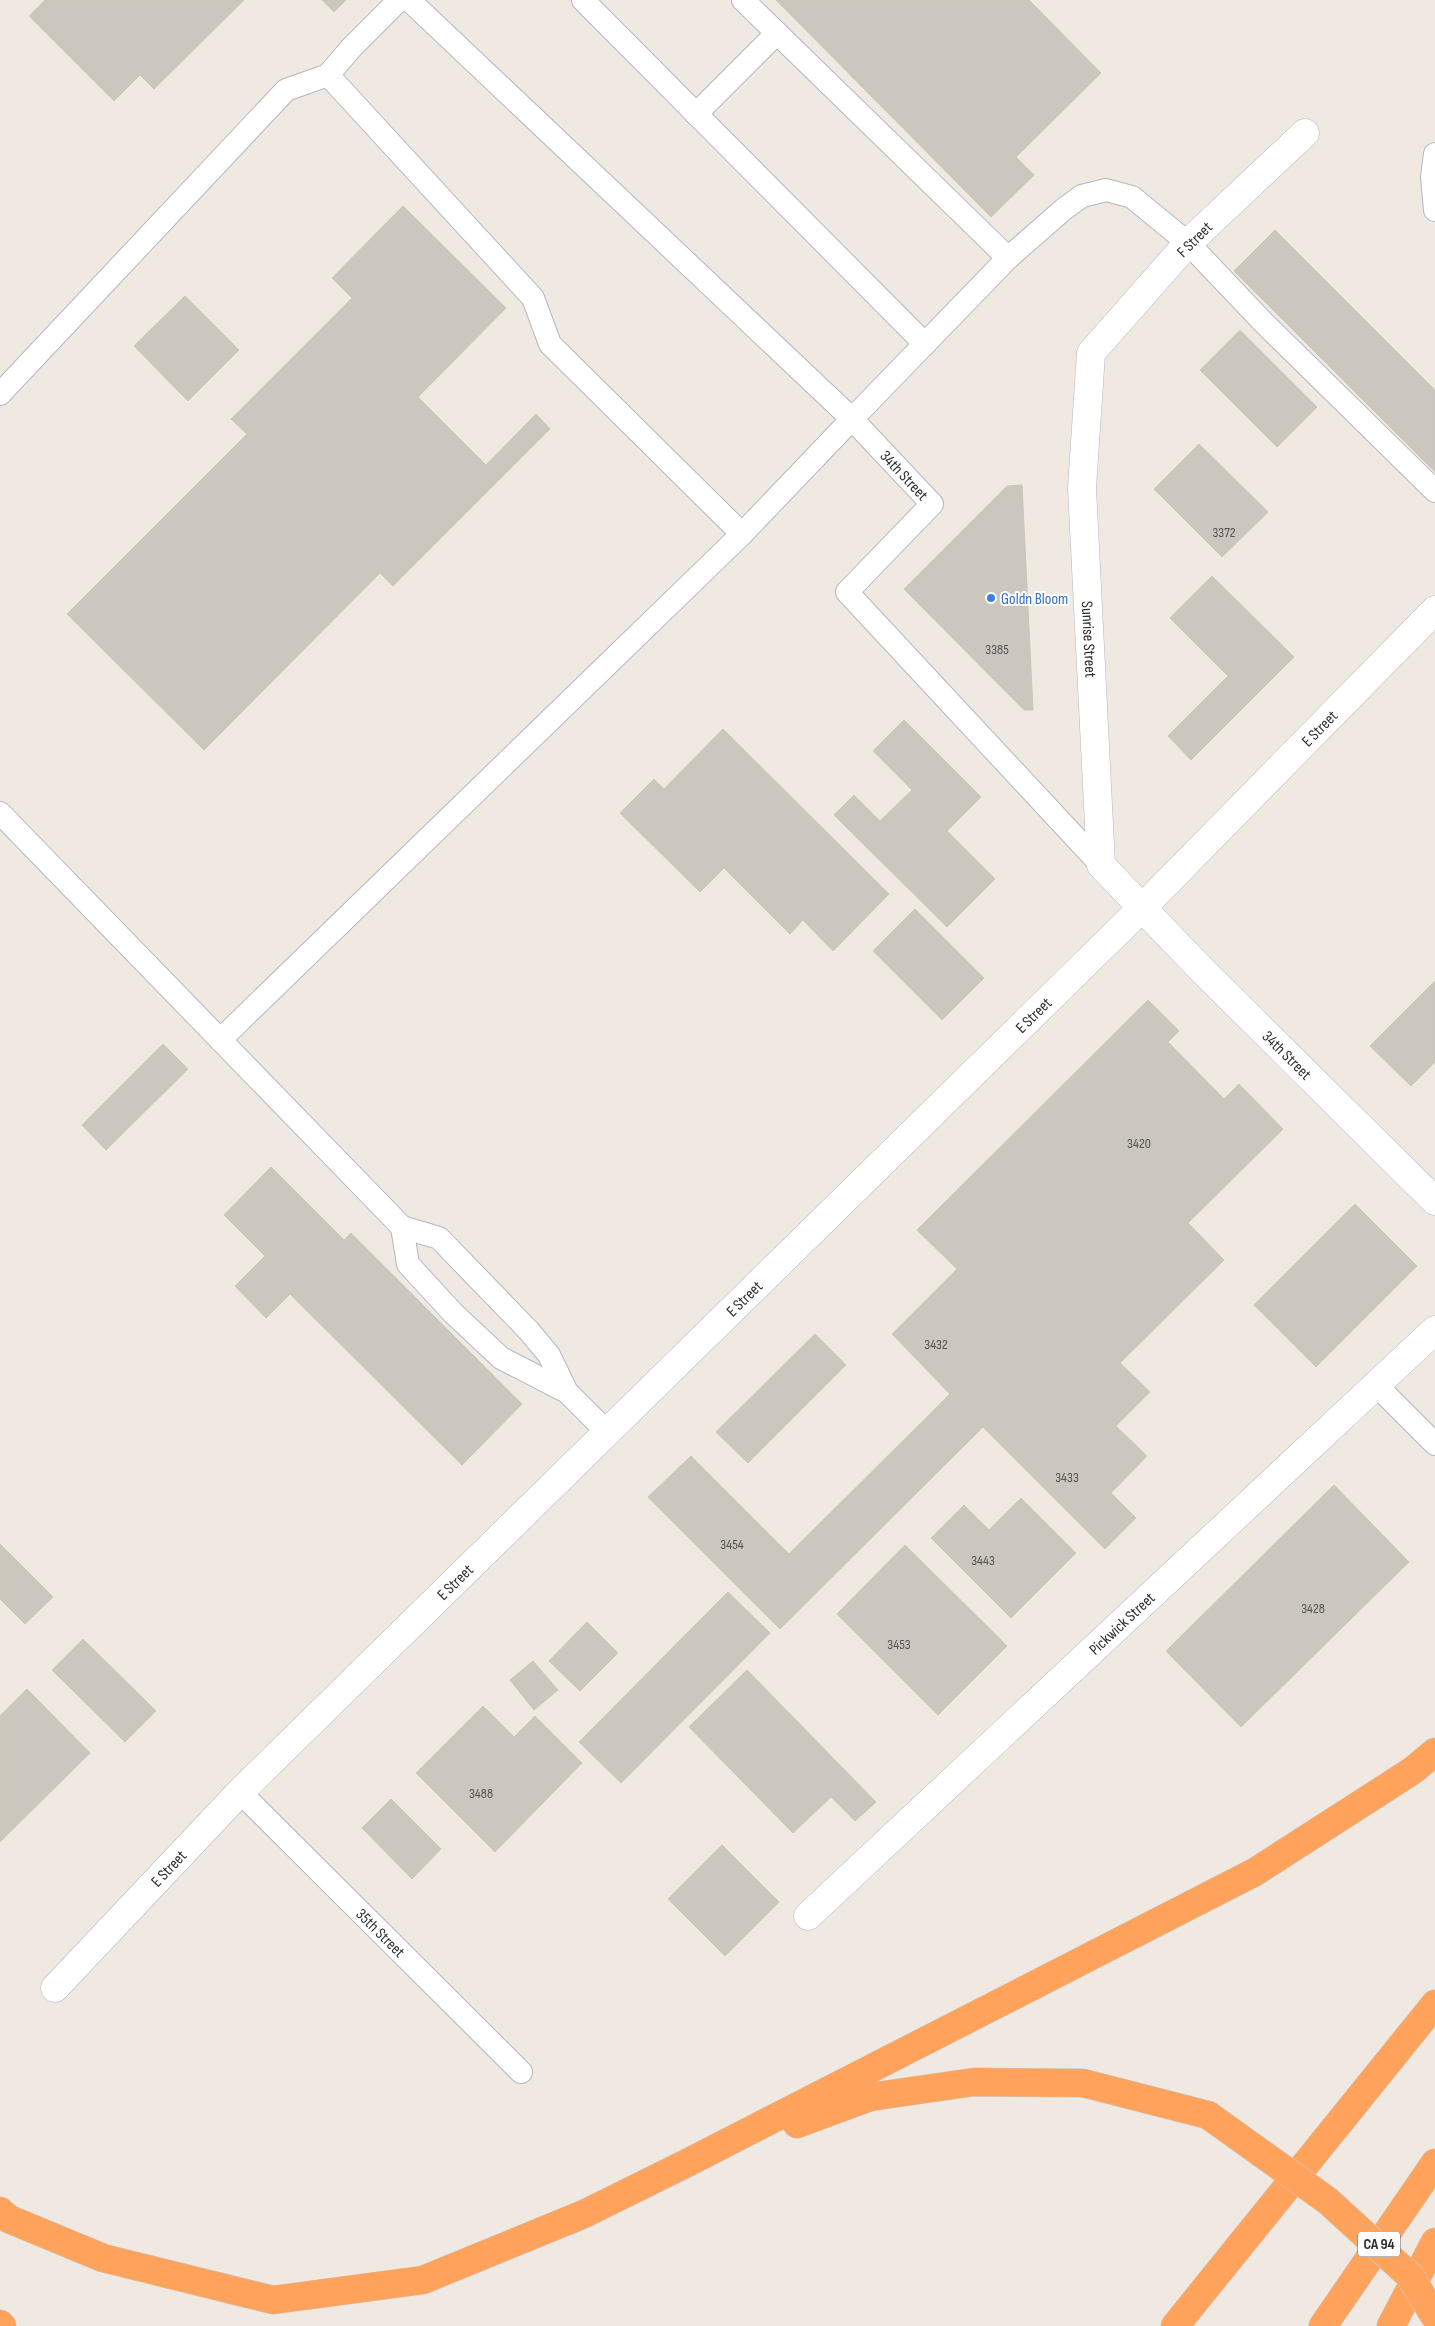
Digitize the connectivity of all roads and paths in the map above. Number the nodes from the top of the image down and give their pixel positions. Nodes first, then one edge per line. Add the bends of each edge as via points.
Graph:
1 (399, 0) edge
2 (409, 0) edge
3 (583, 0) edge
4 (743, 0) edge
5 (777, 33) junction
6 (328, 75) junction
7 (696, 114) junction
8 (1305, 133) dead end
9 (1435, 154) edge
10 (1435, 210) edge
11 (1188, 243) junction
12 (1008, 258) junction
13 (925, 344) junction
14 (1091, 353) joint
15 (0, 394) edge
16 (852, 419) junction
17 (1435, 491) edge
18 (742, 534) junction
19 (1435, 610) edge
20 (0, 813) edge
21 (1101, 865) junction
22 (1142, 908) junction
23 (220, 1040) junction
24 (1435, 1201) edge
25 (402, 1227) junction
26 (1435, 1330) edge
27 (1376, 1385) junction
28 (567, 1392) junction
29 (606, 1431) junction
30 (1435, 1444) edge
31 (1435, 1752) edge
32 (240, 1792) junction
33 (808, 1916) dead end
34 (55, 1988) dead end
35 (1435, 2004) edge
36 (521, 2072) dead end
37 (1435, 2162) edge
38 (687, 2163) junction
39 (0, 2211) edge
40 (1435, 2242) edge
41 (1435, 2317) edge
42 (1175, 2326) edge
43 (1323, 2326) edge
44 (1390, 2326) edge

1 - 6 lane
2 - 16 lane
3 - 7 lane
4 - 5 lane
5 - 7 lane
5 - 12 lane
6 - 15 lane via 286,90
6 - 18 lane via 533,298 550,344
7 - 13 lane
8 - 11 street, F Street
9 - 10 lane via 1432,177
11 - 12 lane via 1132,197 1106,190 1082,196 1064,208
11 - 14 street, F Street
11 - 17 lane via 1263,322
12 - 13 lane
13 - 16 lane
14 - 21 street, Sunrise Street via 1082,488
16 - 18 lane
16 - 21 lane, 34th Street via 932,504 846,592
18 - 23 lane
19 - 22 street, E Street
20 - 23 lane
21 - 22 street
22 - 24 street, 34th Street
22 - 29 street, E Street
23 - 25 lane
25 - 28 lane via 439,1238 549,1355
25 - 28 lane via 408,1264 453,1313 501,1358
26 - 27 street, Pickwick Street
27 - 30 lane
27 - 33 street, Pickwick Street
28 - 29 lane
29 - 32 street, E Street
31 - 38 highway via 1412,1771 1255,1872
32 - 34 street, E Street
32 - 36 lane, 35th Street
35 - 42 highway
37 - 43 highway, CA 94
38 - 39 highway via 584,2214 422,2280 273,2300 104,2258 9,2219
38 - 41 highway, bridge via 870,2097 974,2082 1083,2083 1208,2115 1328,2201 1410,2276
40 - 44 highway

